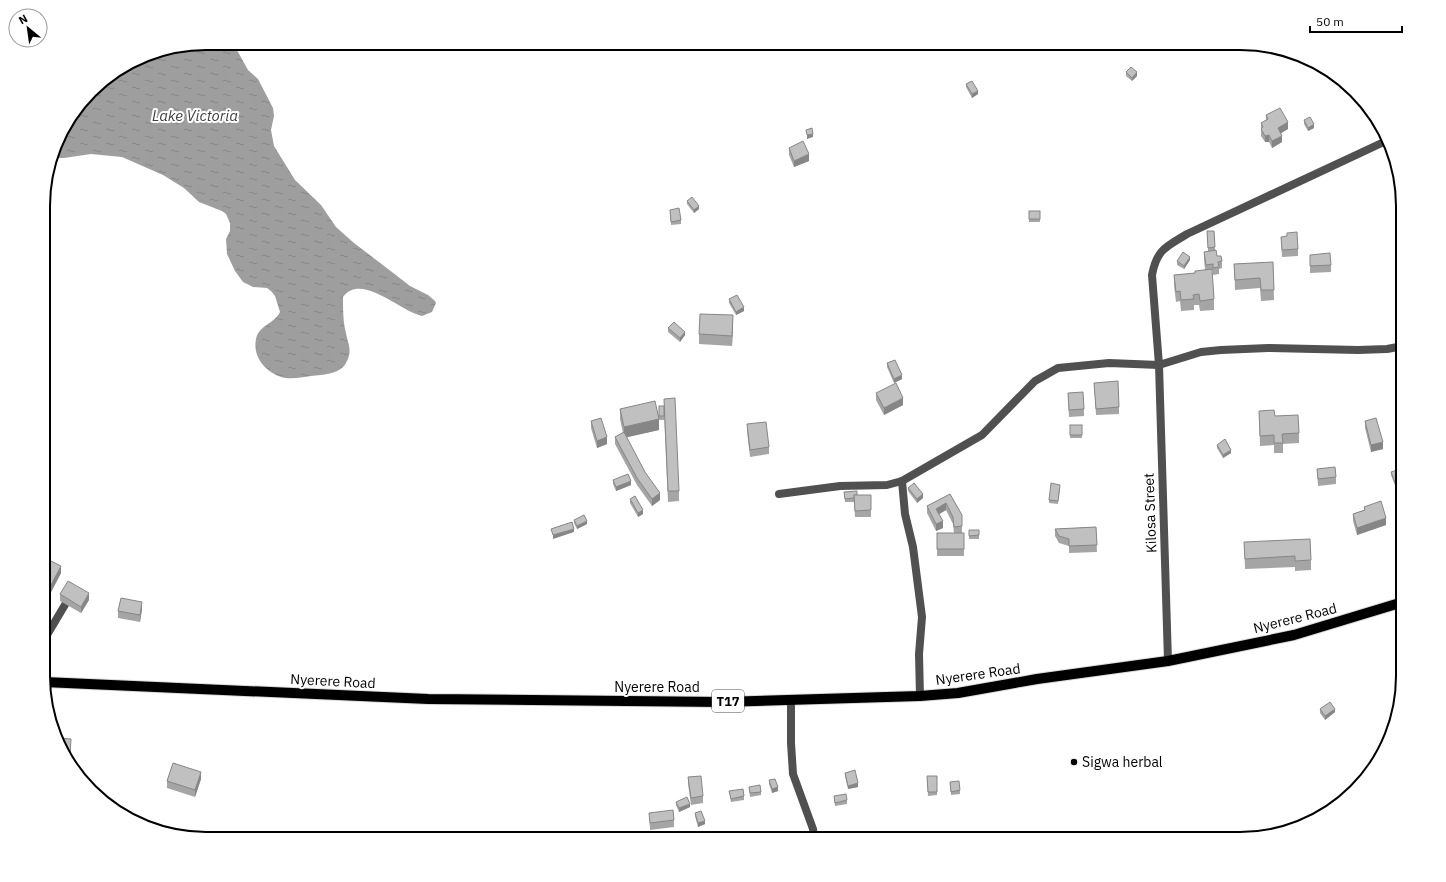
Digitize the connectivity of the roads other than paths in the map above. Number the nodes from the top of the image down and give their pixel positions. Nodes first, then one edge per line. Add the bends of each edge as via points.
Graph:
1 (1382, 143) edge
2 (1396, 347) edge
3 (1159, 365) junction
4 (902, 481) junction
5 (779, 494) dead end
6 (69, 598) edge
7 (1396, 604) edge
8 (50, 630) edge
9 (1168, 661) junction
10 (50, 682) edge
11 (920, 696) junction
12 (791, 700) junction
13 (813, 832) edge

1 - 3 street, Kilosa Street via 1187,234 1163,248 1154,262 1152,274
2 - 3 street via 1358,350 1221,350 1201,352
3 - 4 street via 1109,362 1058,368 1035,381 982,435
3 - 9 street, Kilosa Street
4 - 5 street via 887,485 840,486
4 - 11 street via 904,514 912,547 922,617 919,654
6 - 8 street
7 - 9 main road, Nyerere Road / T17 via 1294,635
9 - 11 main road, Nyerere Road / T17 via 958,693
10 - 12 main road, Nyerere Road / T17 via 428,699 721,702
11 - 12 main road, Nyerere Road / T17
12 - 13 street via 793,774

